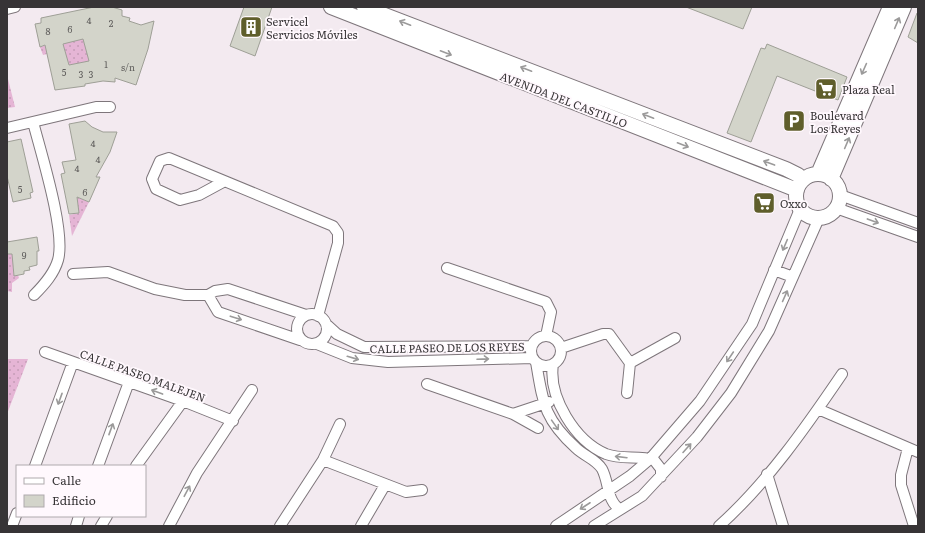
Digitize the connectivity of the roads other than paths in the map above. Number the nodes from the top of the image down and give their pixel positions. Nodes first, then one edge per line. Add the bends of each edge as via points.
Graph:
1 (15, 7) edge
2 (332, 7) edge
3 (890, 7) edge
4 (904, 7) edge
5 (7, 9) edge
6 (351, 11) edge
7 (366, 11) edge
8 (110, 107) dead end
9 (33, 122) junction
10 (7, 128) edge
11 (818, 174) junction
12 (831, 179) junction
13 (223, 182) junction
14 (800, 185) junction
15 (838, 201) junction
16 (800, 209) junction
17 (818, 218) junction
18 (918, 223) edge
19 (918, 237) edge
20 (447, 268) dead end
21 (774, 270) junction
22 (73, 274) dead end
23 (793, 277) junction
24 (34, 295) dead end
25 (208, 296) junction
26 (306, 315) junction
27 (318, 316) junction
28 (326, 324) junction
29 (747, 332) junction
30 (546, 336) junction
31 (676, 338) dead end
32 (300, 340) junction
33 (763, 341) junction
34 (317, 344) junction
35 (532, 346) junction
36 (561, 348) junction
37 (45, 352) dead end
38 (534, 360) junction
39 (74, 362) junction
40 (630, 363) junction
41 (553, 364) junction
42 (842, 374) dead end
43 (129, 382) junction
44 (427, 384) dead end
45 (252, 390) dead end
46 (627, 393) dead end
47 (556, 399) junction
48 (183, 401) junction
49 (544, 405) junction
50 (818, 410) junction
51 (513, 414) junction
52 (233, 421) junction
53 (340, 424) dead end
54 (538, 428) dead end
55 (913, 450) edge
56 (650, 458) junction
57 (323, 460) junction
58 (35, 465) edge
59 (98, 465) edge
60 (137, 465) edge
61 (767, 474) junction
62 (661, 477) junction
63 (385, 485) junction
64 (422, 490) dead end
65 (610, 490) junction
66 (620, 509) junction
67 (106, 517) edge
68 (101, 526) edge
69 (169, 526) edge
70 (280, 526) edge
71 (361, 526) edge
72 (556, 526) edge
73 (594, 526) edge
74 (719, 526) edge
75 (783, 526) edge
76 (914, 526) edge

1 - 5 street
2 - 6 main road, AVENIDA DEL CASTILLO
3 -> 11 main road
12 -> 4 main road
6 - 7 main road, AVENIDA DEL CASTILLO
7 - 14 main road, AVENIDA DEL CASTILLO via 786,169 798,175
8 - 9 street via 96,107
9 - 10 street
9 - 24 street via 57,220 59,242 58,260 50,278
11 - 12 main road
11 - 14 main road
12 - 15 main road via 837,186
13 - 13 street via 169,158 160,161 152,179 156,188 180,200 199,195
13 - 27 street via 333,226 338,233 338,243
14 - 16 main road via 797,203
15 - 17 main road via 832,213
15 - 18 street
15 -> 19 street
16 - 17 main road via 809,216
16 -> 21 street
17 - 23 street
20 - 30 street via 546,302 551,312
21 - 23 street
21 - 29 street
22 - 25 street via 108,272 155,289 185,295
33 -> 23 street
25 - 26 street via 215,291 228,289
25 -> 32 street via 218,312
26 - 27 street
26 - 32 street via 298,323 297,335
27 - 28 street
28 - 34 street via 325,336
28 - 35 street, CALLE PASEO DE LOS REYES via 337,334 364,347
29 - 33 street
29 -> 56 street via 700,401
30 - 35 street via 537,338
30 - 36 street via 556,339
31 - 40 street
32 - 34 street
62 -> 33 street via 697,437 731,393
34 -> 38 street, CALLE PASEO DE LOS REYES via 352,358 388,362
35 - 38 street
36 - 40 street via 608,334
36 - 41 street via 560,357
37 - 39 street, CALLE PASEO MALEJEN
38 - 41 street via 544,366
38 - 49 street
39 - 43 street, CALLE PASEO MALEJEN
39 -> 58 street
40 - 46 street
41 - 47 street
42 - 50 street
48 -> 43 street, CALLE PASEO MALEJEN
59 -> 43 street
44 - 51 street
45 - 52 street
47 - 49 street
56 -> 47 street via 614,456 595,447 579,433
48 - 52 street, CALLE PASEO MALEJEN
48 - 60 street
49 - 51 street
49 -> 65 street via 563,436 579,451 598,463
50 - 55 street
50 - 61 street
51 - 54 street
69 -> 52 street via 197,473
53 - 57 street
55 - 76 street via 901,475 901,485
56 - 62 street via 661,469
56 - 65 street
57 - 63 street
57 - 70 street
61 - 74 street
61 - 75 street
62 - 66 street via 642,496
63 - 64 street via 406,492
63 - 71 street
65 - 66 street via 614,506
65 -> 72 street
66 - 73 street
67 - 68 street

